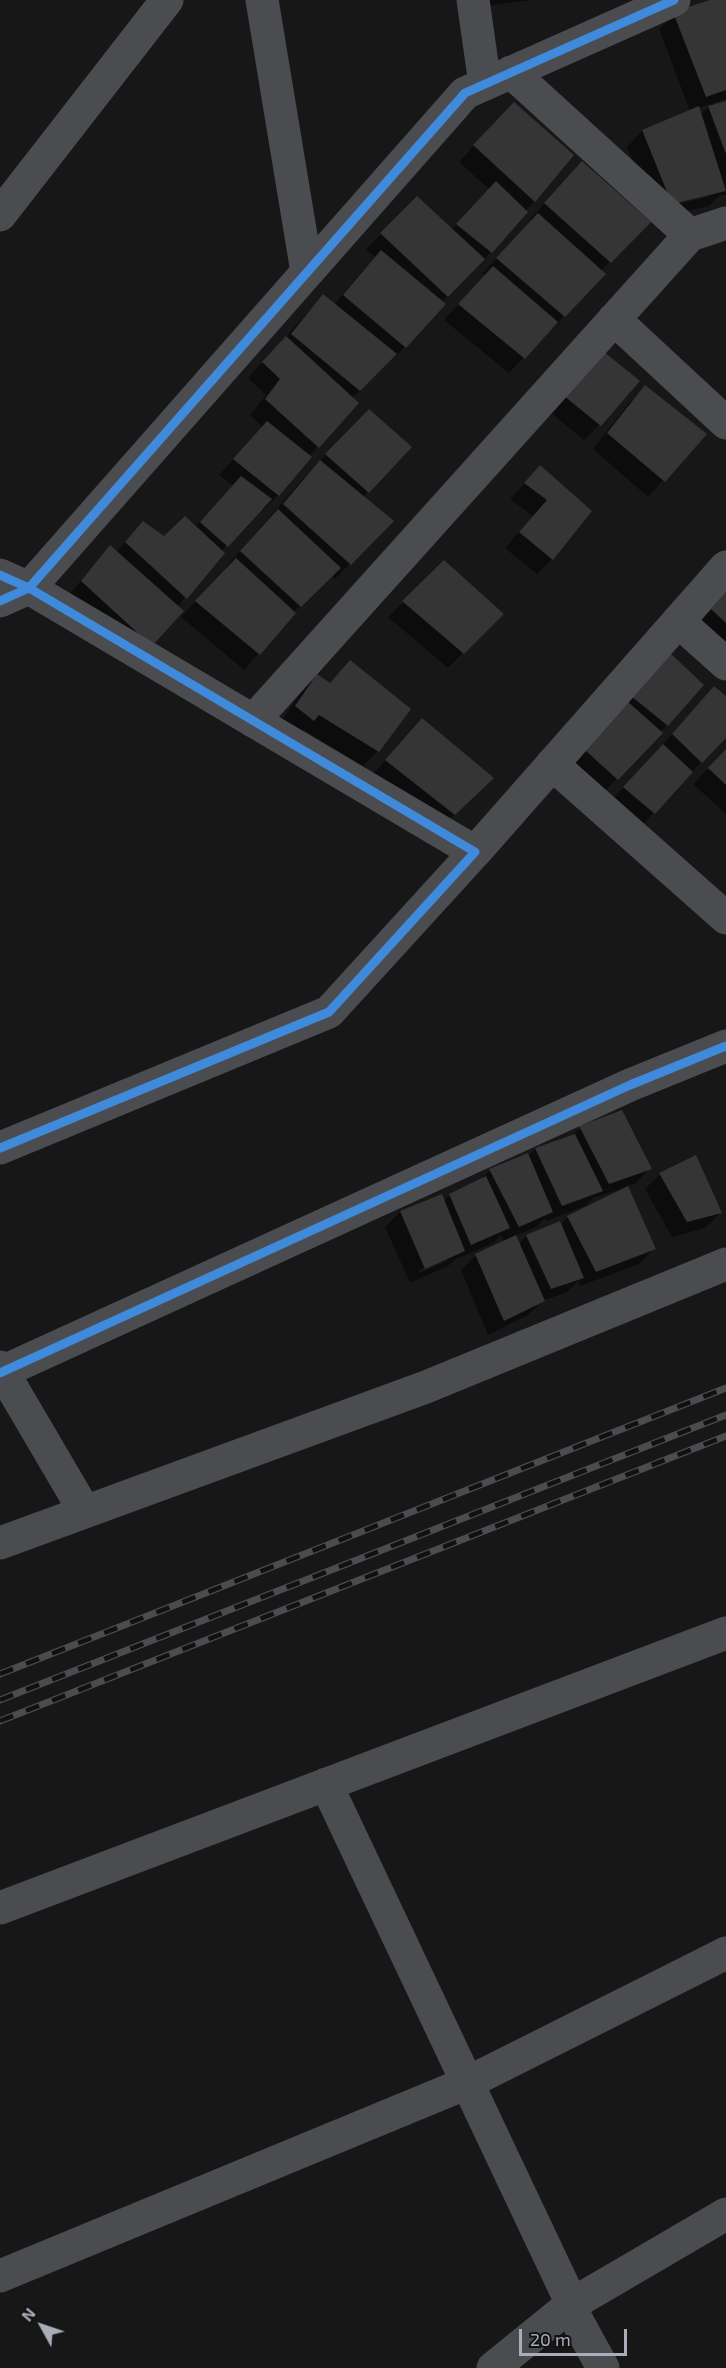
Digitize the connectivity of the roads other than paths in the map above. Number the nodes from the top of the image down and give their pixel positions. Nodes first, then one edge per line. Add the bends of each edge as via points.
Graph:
1 (167, 0) edge
2 (262, 0) edge
3 (474, 0) edge
4 (674, 0) edge
5 (498, 78) junction
6 (0, 215) edge
7 (726, 223) edge
8 (690, 235) junction
9 (307, 272) junction
10 (614, 319) junction
11 (726, 423) edge
12 (726, 567) edge
13 (10, 588) edge
14 (678, 621) junction
15 (726, 664) edge
16 (253, 721) junction
17 (552, 764) junction
18 (475, 852) junction
19 (726, 918) edge
20 (723, 1051) edge
21 (0, 1148) edge
22 (726, 1264) edge
23 (1, 1371) edge
24 (85, 1512) junction
25 (0, 1543) edge
26 (726, 1633) edge
27 (326, 1784) junction
28 (0, 1908) edge
29 (726, 1953) edge
30 (467, 2083) junction
31 (726, 2214) edge
32 (0, 2276) edge
33 (570, 2305) junction
34 (493, 2368) edge
35 (603, 2368) edge

1 - 6 street
2 - 9 street
3 - 5 street
4 - 5 street
5 - 8 street
5 - 9 street via 465,93
7 - 8 street
8 - 10 street
9 - 13 street
10 - 11 street
10 - 16 street
12 - 14 street
13 - 16 street
14 - 15 street
14 - 17 street
16 - 18 street
17 - 18 street
17 - 19 street
18 - 21 street via 329,1012
20 - 23 street via 630,1085
22 - 24 street via 426,1387
23 - 24 street
24 - 25 street
26 - 27 street
27 - 28 street
27 - 30 street
29 - 30 street
30 - 32 street
30 - 33 street
31 - 33 street
33 - 34 street
33 - 35 street

